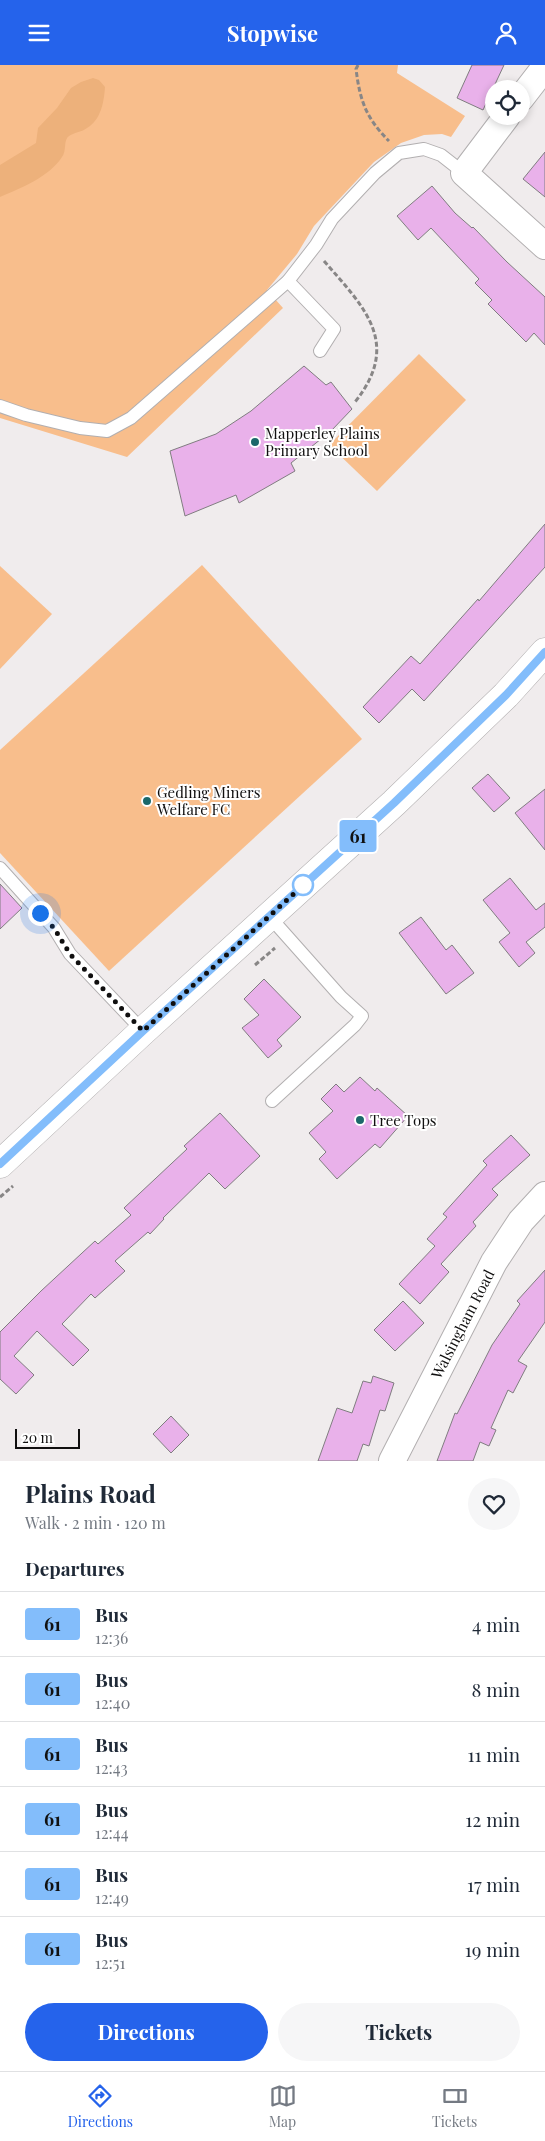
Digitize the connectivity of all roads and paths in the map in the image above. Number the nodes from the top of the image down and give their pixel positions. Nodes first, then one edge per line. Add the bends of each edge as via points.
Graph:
1 (358, 65) edge
2 (545, 67) edge
3 (530, 86) edge
4 (500, 125) edge
5 (399, 153) junction
6 (464, 173) junction
7 (545, 246) edge
8 (322, 259) dead end
9 (288, 281) junction
10 (320, 351) dead end
11 (355, 402) dead end
12 (0, 406) edge
13 (545, 652) edge
14 (0, 868) edge
15 (269, 916) junction
16 (288, 937) junction
17 (251, 969) dead end
18 (143, 1031) junction
19 (272, 1101) dead end
20 (0, 1164) edge
21 (545, 1195) edge
22 (392, 1461) edge

1 - 5 path via 360,97 377,129
2 - 3 street
4 - 6 street
5 - 6 lane via 424,149 441,155
5 - 9 lane via 375,173 332,219
6 - 7 street
8 - 11 path via 362,306 374,329 377,347 375,367 367,387
9 - 10 lane via 334,329
9 - 12 lane via 131,418 107,431 80,428
13 - 15 main road via 506,695 394,803
14 - 18 lane via 54,928 70,954
15 - 16 lane
15 - 18 main road
16 - 17 path
16 - 19 lane via 362,1016
18 - 20 main road
21 - 22 street, Walsingham Road via 521,1221 494,1262

